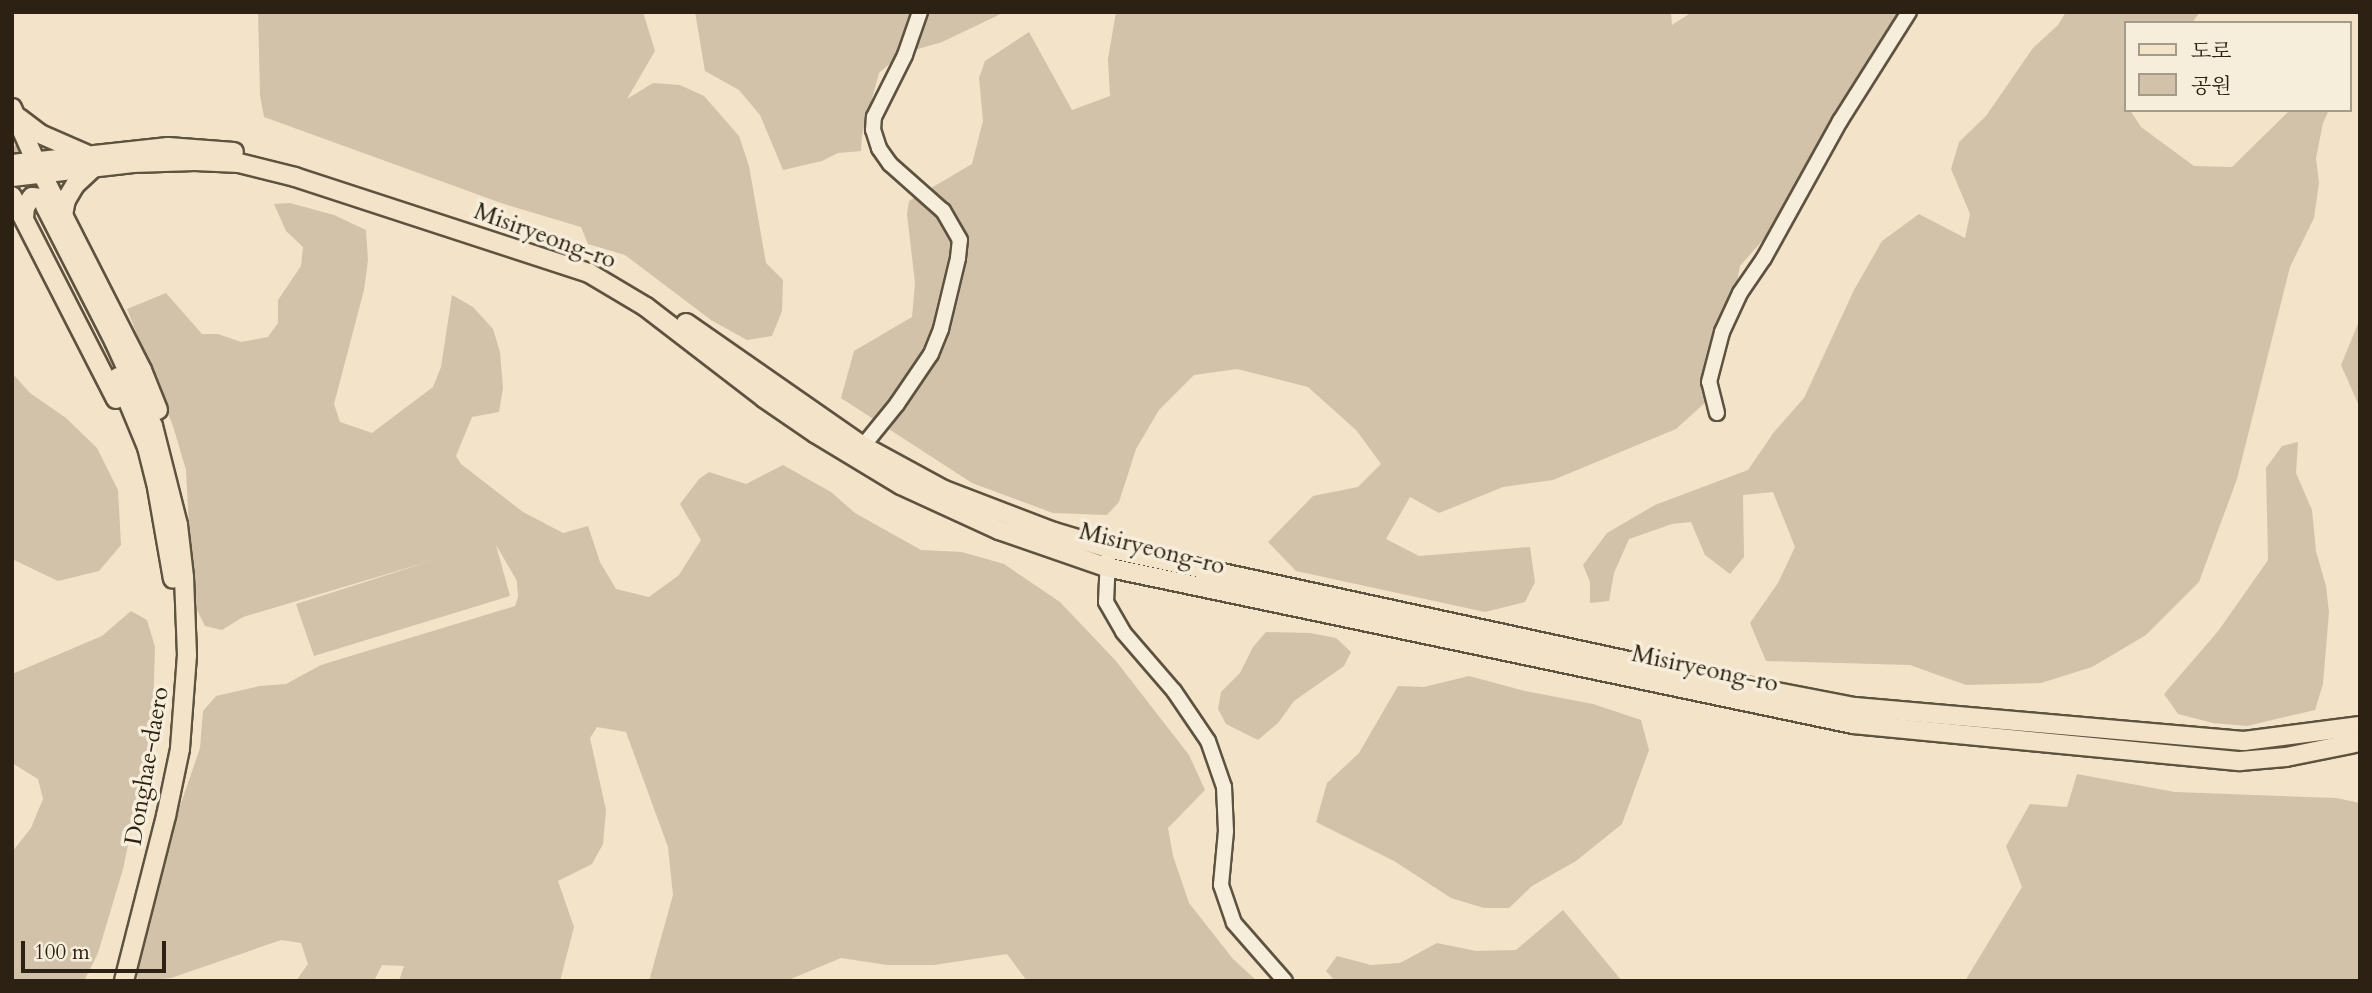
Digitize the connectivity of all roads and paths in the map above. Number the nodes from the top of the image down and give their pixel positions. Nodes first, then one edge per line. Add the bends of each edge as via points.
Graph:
1 (920, 12) edge
2 (1909, 12) edge
3 (13, 114) edge
4 (92, 161) junction
5 (12, 164) edge
6 (38, 167) junction
7 (12, 177) edge
8 (12, 196) edge
9 (39, 208) junction
10 (63, 215) junction
11 (1717, 414) dead end
12 (863, 446) junction
13 (168, 510) junction
14 (1111, 549) junction
15 (1106, 567) junction
16 (2360, 726) edge
17 (2360, 742) edge
18 (114, 981) edge
19 (124, 981) edge
20 (1285, 981) edge

1 - 12 street via 905,55 874,117 873,130 878,148 890,164 943,211 960,240 958,258 941,329 930,354
2 - 11 street via 1840,121 1726,322 1709,382
3 - 4 main road
3 - 6 main road
4 - 6 main road, Misiryeong-ro
4 - 10 main road via 66,200
4 - 12 main road, Misiryeong-ro via 168,148 239,153 584,260 631,284
4 - 15 main road, Misiryeong-ro via 195,160 258,167 589,273 646,307 814,433 901,485 999,530
5 - 6 main road, Misiryeong-ro
6 - 7 main road, Misiryeong-ro
6 - 9 main road
8 - 9 main road
9 - 10 main road
9 - 13 main road, Donghae-daero via 119,379
10 - 13 main road via 158,409 173,467
12 - 14 main road, Misiryeong-ro via 983,507
13 - 18 main road, Donghae-daero via 175,601 170,745 152,841
13 - 19 main road, Donghae-daero via 186,607 183,721 166,816
14 - 15 street
14 - 16 main road, Misiryeong-ro via 1855,707 2244,741
15 - 17 main road, Misiryeong-ro via 1853,724 2240,761
15 - 20 street via 1105,602 1208,741 1224,787 1221,885 1234,923

